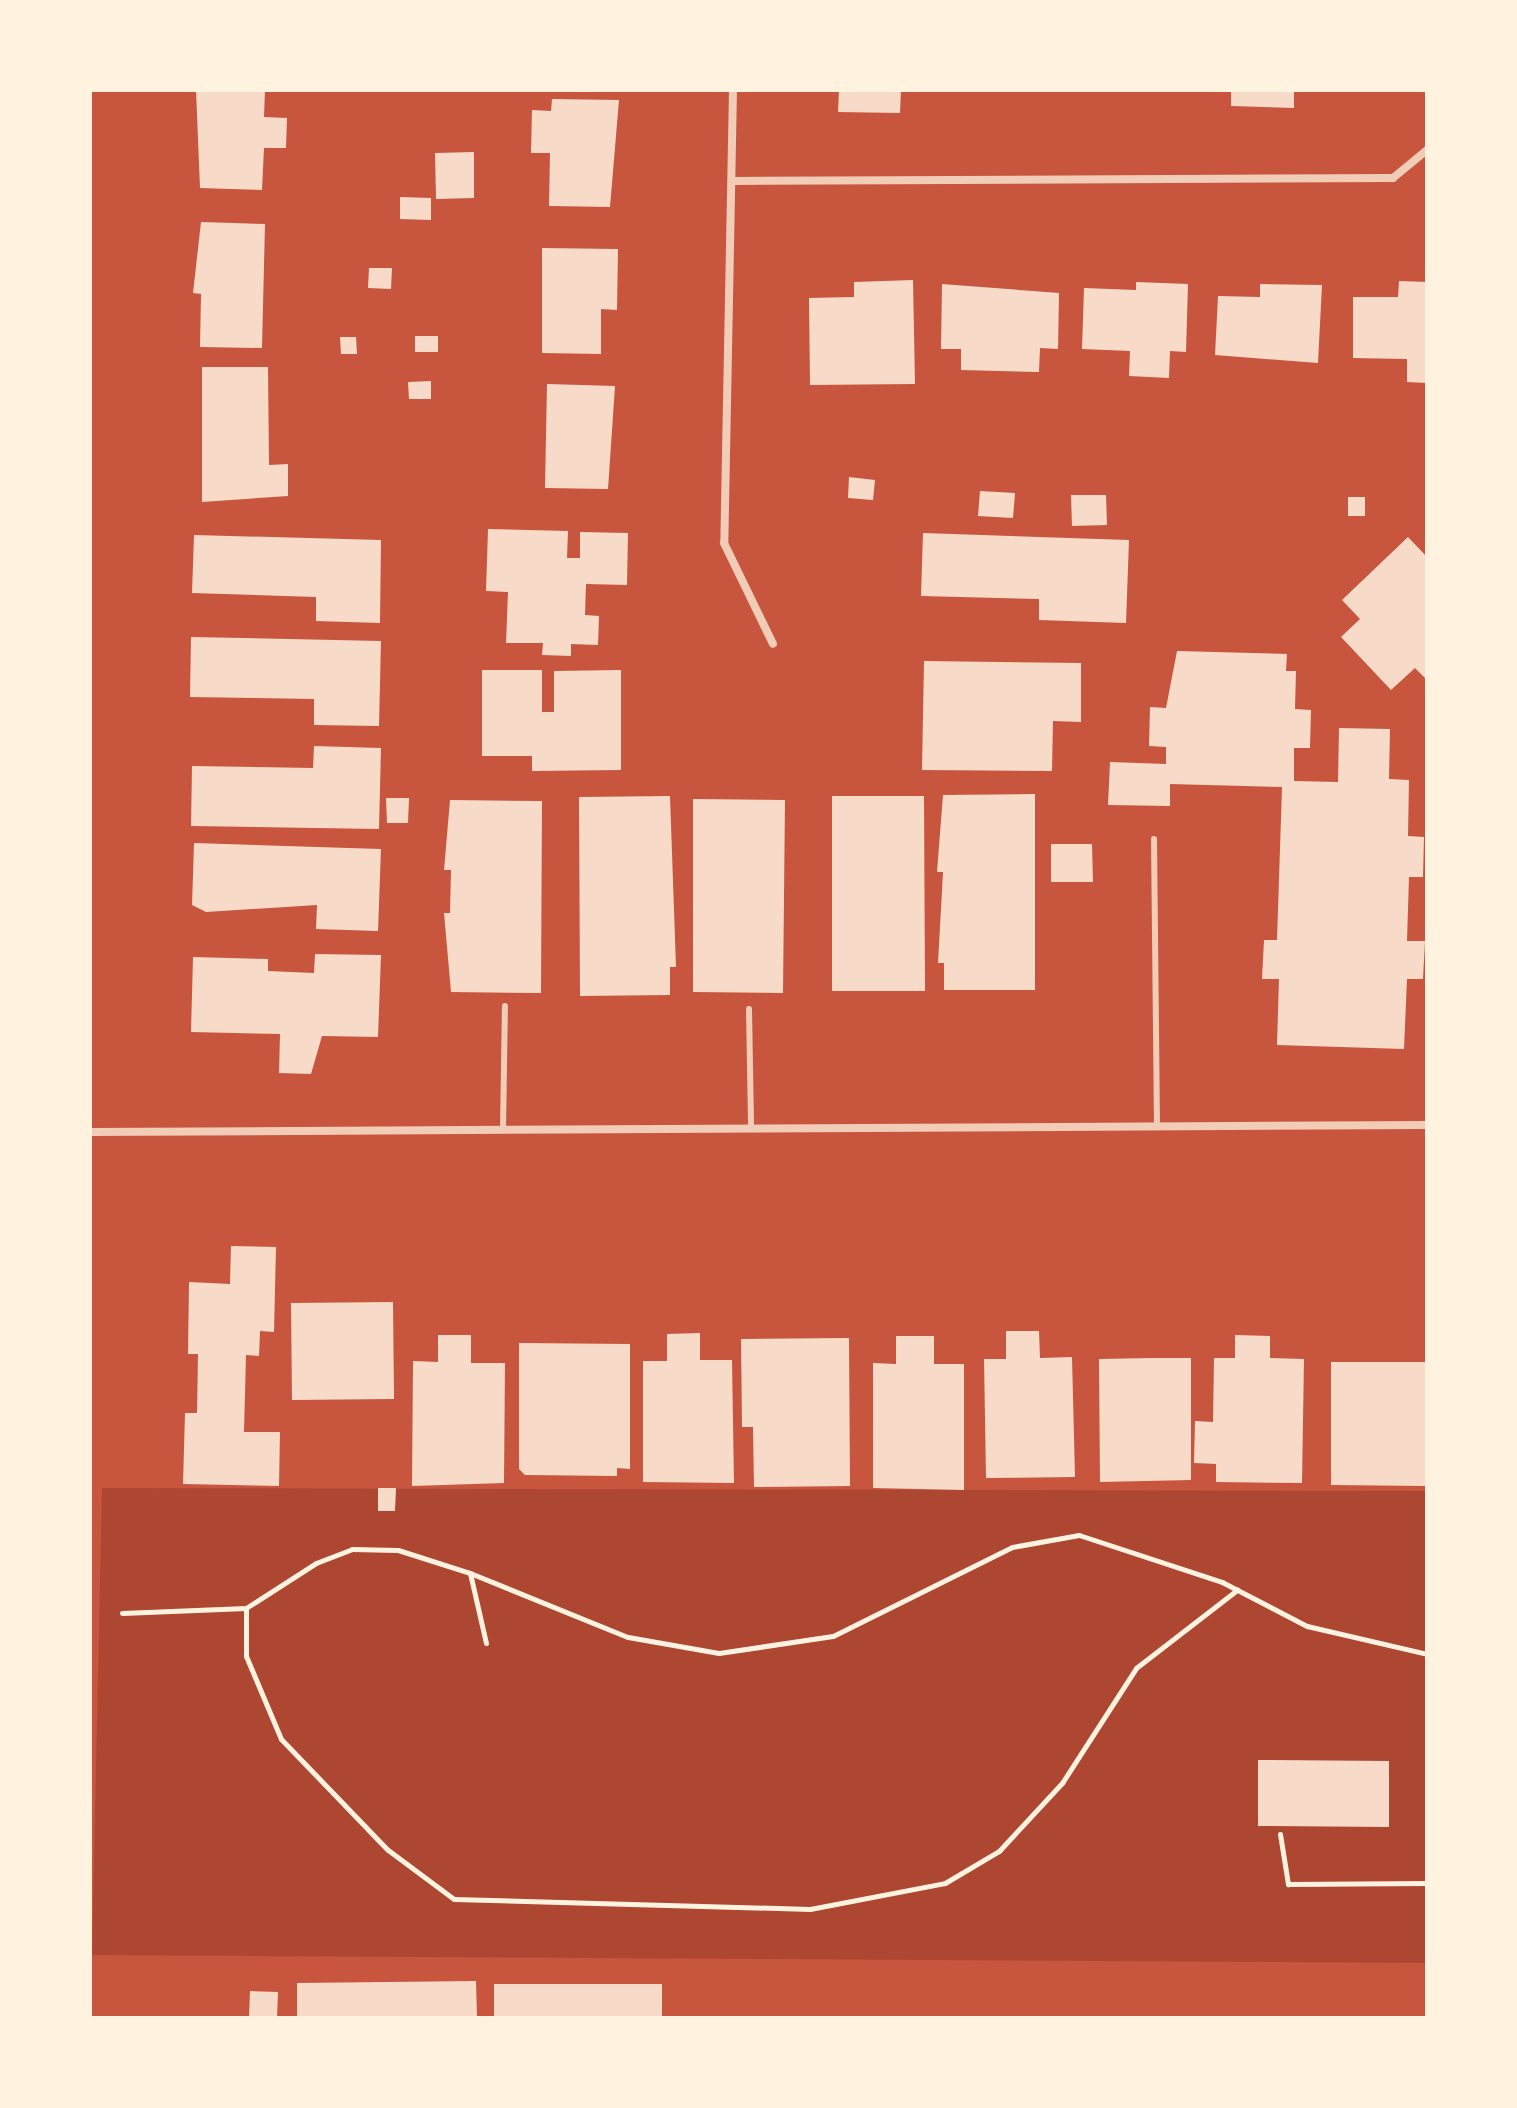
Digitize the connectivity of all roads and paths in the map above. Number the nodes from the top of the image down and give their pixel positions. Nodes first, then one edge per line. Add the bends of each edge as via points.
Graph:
1 (733, 90) edge
2 (1427, 150) edge
3 (733, 181) junction
4 (773, 644) dead end
5 (1154, 839) dead end
6 (505, 1006) dead end
7 (749, 1009) dead end
8 (1427, 1125) edge
9 (1157, 1126) junction
10 (751, 1128) junction
11 (503, 1130) junction
12 (90, 1132) edge
13 (470, 1573) junction
14 (1237, 1590) junction
15 (246, 1608) junction
16 (122, 1613) dead end
17 (486, 1643) dead end
18 (1427, 1654) edge
19 (1280, 1834) dead end
20 (1427, 1883) edge

1 - 3 street
2 - 3 street via 1393,178
3 - 4 street via 724,543
5 - 9 lane
6 - 11 lane
7 - 10 lane
8 - 9 street
9 - 10 street
10 - 11 street
11 - 12 street
13 - 14 path via 628,1637 719,1653 833,1636 1012,1547 1079,1535
13 - 15 path via 398,1550 352,1549 316,1563
13 - 17 path
14 - 15 path via 1136,1668 1062,1783 999,1851 945,1883 810,1909 454,1899 388,1850 281,1739 246,1656
14 - 18 path via 1307,1626
15 - 16 path
19 - 20 path via 1288,1884

